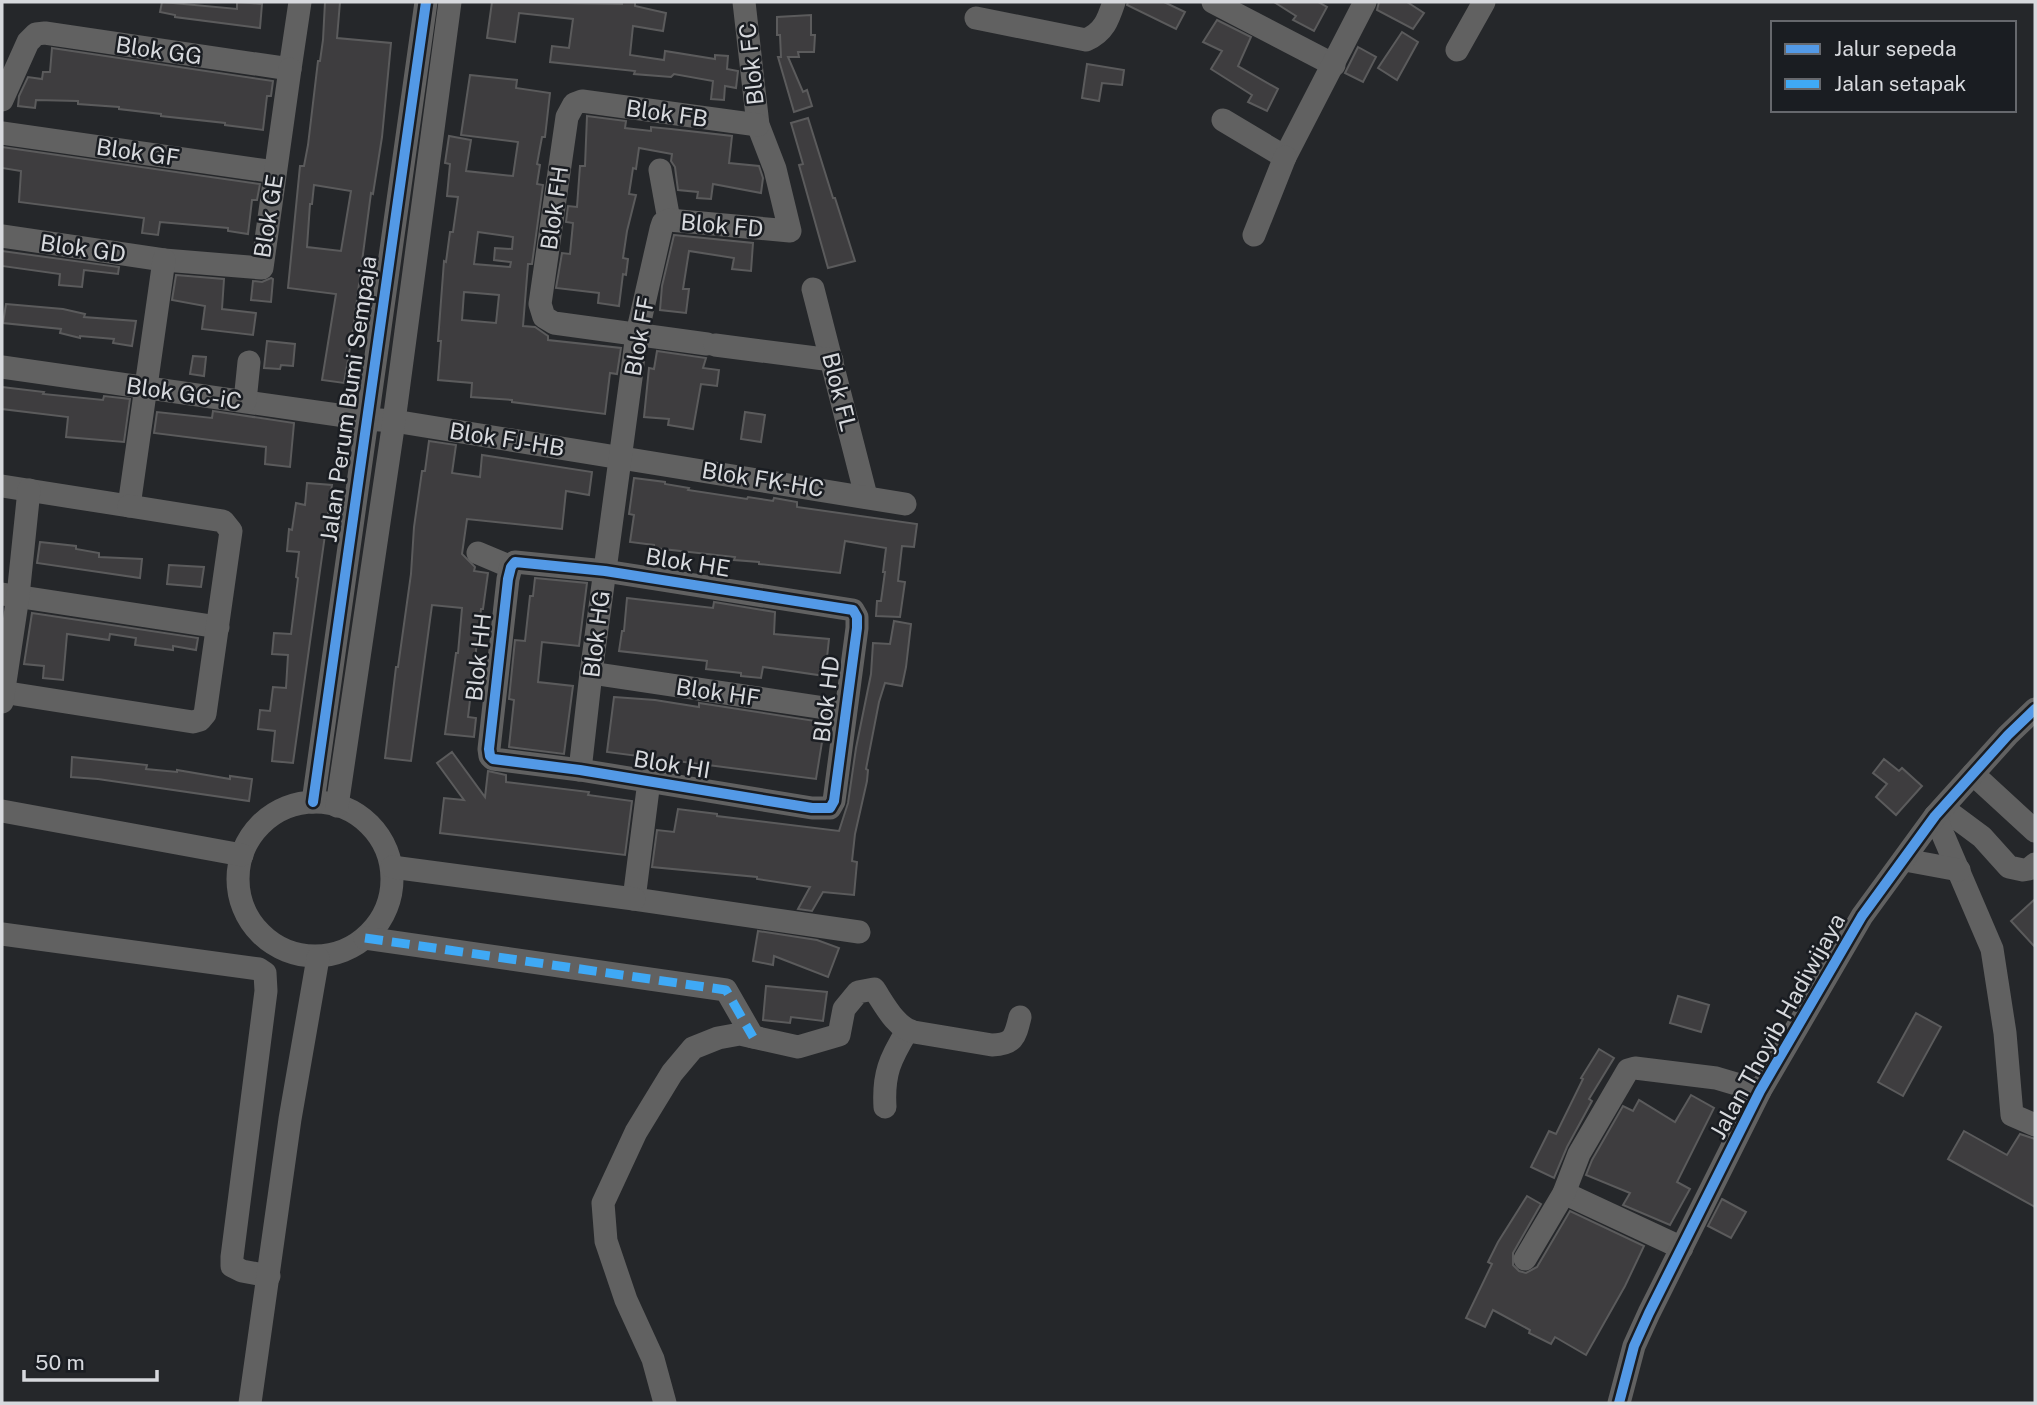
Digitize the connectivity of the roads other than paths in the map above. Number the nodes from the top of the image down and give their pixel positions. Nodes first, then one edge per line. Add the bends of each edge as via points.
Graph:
1 (300, 2) edge
2 (426, 2) edge
3 (450, 2) edge
4 (1114, 2) edge
5 (1213, 2) edge
6 (1365, 2) edge
7 (1484, 2) edge
8 (739, 3) edge
9 (976, 18) dead end
10 (1457, 50) dead end
11 (1334, 65) junction
12 (290, 69) junction
13 (2, 100) edge
14 (577, 103) joint
15 (1223, 120) dead end
16 (758, 125) junction
17 (2, 133) edge
18 (1286, 157) junction
19 (660, 170) dead end
20 (275, 172) junction
21 (669, 220) junction
22 (1254, 234) dead end
23 (2, 236) edge
24 (164, 260) junction
25 (813, 289) dead end
26 (637, 334) junction
27 (832, 360) junction
28 (249, 362) dead end
29 (2, 368) edge
30 (146, 387) junction
31 (245, 401) junction
32 (366, 419) junction
33 (394, 421) junction
34 (621, 456) junction
35 (2, 486) edge
36 (29, 490) junction
37 (866, 496) junction
38 (905, 504) dead end
39 (129, 506) junction
40 (478, 554) dead end
41 (517, 564) junction
42 (605, 571) junction
43 (10, 595) edge
44 (846, 608) joint
45 (218, 627) junction
46 (591, 673) junction
47 (2, 695) edge
48 (2035, 709) edge
49 (845, 711) junction
50 (499, 760) joint
51 (580, 769) junction
52 (1973, 774) junction
53 (649, 781) junction
54 (313, 802) junction
55 (834, 802) joint
56 (337, 806) junction
57 (2, 811) edge
58 (1939, 812) junction
59 (2035, 831) edge
60 (242, 855) junction
61 (1905, 860) junction
62 (2035, 864) edge
63 (392, 867) junction
64 (1959, 870) junction
65 (634, 899) junction
66 (859, 932) dead end
67 (2, 934) edge
68 (365, 938) junction
69 (318, 958) junction
70 (1020, 1017) dead end
71 (907, 1031) junction
72 (753, 1037) junction
73 (1760, 1091) junction
74 (885, 1107) dead end
75 (2035, 1125) edge
76 (1564, 1193) junction
77 (1682, 1248) junction
78 (1525, 1259) dead end
79 (269, 1276) junction
80 (250, 1403) edge
81 (665, 1403) edge
82 (1619, 1403) edge

1 - 12 street
2 - 32 street, Jalan Perum Bumi Sempaja
3 - 33 street, Jalan Perum Bumi Sempaja
4 - 9 street via 1099,34 1086,40
5 - 11 street
6 - 11 street
7 - 10 street
8 - 16 street, Blok FC
11 - 18 street
12 - 13 street, Blok GG via 45,33 28,42
12 - 20 street, Blok GE
14 - 16 street, Blok FB
14 - 26 street, Blok FH via 565,130 540,304 544,317 554,323
15 - 18 street
16 - 21 street, Blok FD via 790,230
17 - 20 street, Blok GF
18 - 22 street
19 - 21 street
20 - 24 street, Blok GE via 262,268
21 - 26 street, Blok FF via 661,229
23 - 24 street, Blok GD
24 - 30 street
25 - 27 street, Blok FL
26 - 27 street
26 - 34 street, Blok FF
27 - 37 street, Blok FL
28 - 31 street
29 - 30 street, Blok GC-iC
30 - 31 street, Blok GC-iC
30 - 39 street
31 - 32 street, Blok GC-iC
32 - 33 street, Blok GC-iC
32 - 54 street, Jalan Perum Bumi Sempaja
33 - 34 street, Blok FJ-HB
33 - 56 street, Jalan Perum Bumi Sempaja
34 - 37 street, Blok FK-HC
34 - 42 street, Blok HG
35 - 36 street
36 - 39 street
36 - 43 street
37 - 38 street, Blok FK-HC
39 - 45 street via 227,524 230,544
40 - 41 street, Blok HE
41 - 42 street, Blok HE
41 - 50 street, Blok HH via 489,749 490,756
42 - 44 street, Blok HE
42 - 46 street, Blok HG
43 - 45 street
43 - 47 street
44 - 49 street, Blok HD via 857,617
45 - 47 street via 205,714 200,720
46 - 49 street, Blok HF
46 - 51 street, Blok HG
48 - 52 street, Jalan Thoyib Hadiwijaya
49 - 55 street, Blok HD
50 - 51 street, Blok HI
51 - 53 street, Blok HI
52 - 58 street, Jalan Thoyib Hadiwijaya
52 - 59 street
53 - 55 street, Blok HI via 812,808 831,808
53 - 65 street
54 - 56 street
54 - 60 street via 287,808 264,822
56 - 63 street via 357,814 373,828
57 - 60 street
58 - 61 street, Jalan Thoyib Hadiwijaya
58 - 62 street via 1982,837 2009,867 2023,870
58 - 64 street
60 - 69 street via 239,894 249,919 267,939 290,952
61 - 64 street
61 - 73 street, Jalan Thoyib Hadiwijaya via 1862,916
63 - 65 street
63 - 68 street via 392,893 383,918
64 - 75 street via 1992,949 2012,1115
65 - 66 street
67 - 79 street via 265,973 232,1266
68 - 69 street
68 - 72 street via 726,990
69 - 79 street
70 - 71 street via 1016,1034 1002,1045
71 - 72 street via 874,989 858,992 844,1009 839,1035 798,1047
71 - 74 street via 886,1072
72 - 81 street via 718,1038 693,1048 636,1132 603,1203 606,1241 625,1300 653,1359
73 - 76 street via 1716,1079 1628,1070 1579,1154
73 - 77 street, Jalan Thoyib Hadiwijaya
76 - 77 street
76 - 78 street
77 - 82 street, Jalan Thoyib Hadiwijaya via 1634,1346
79 - 80 street

